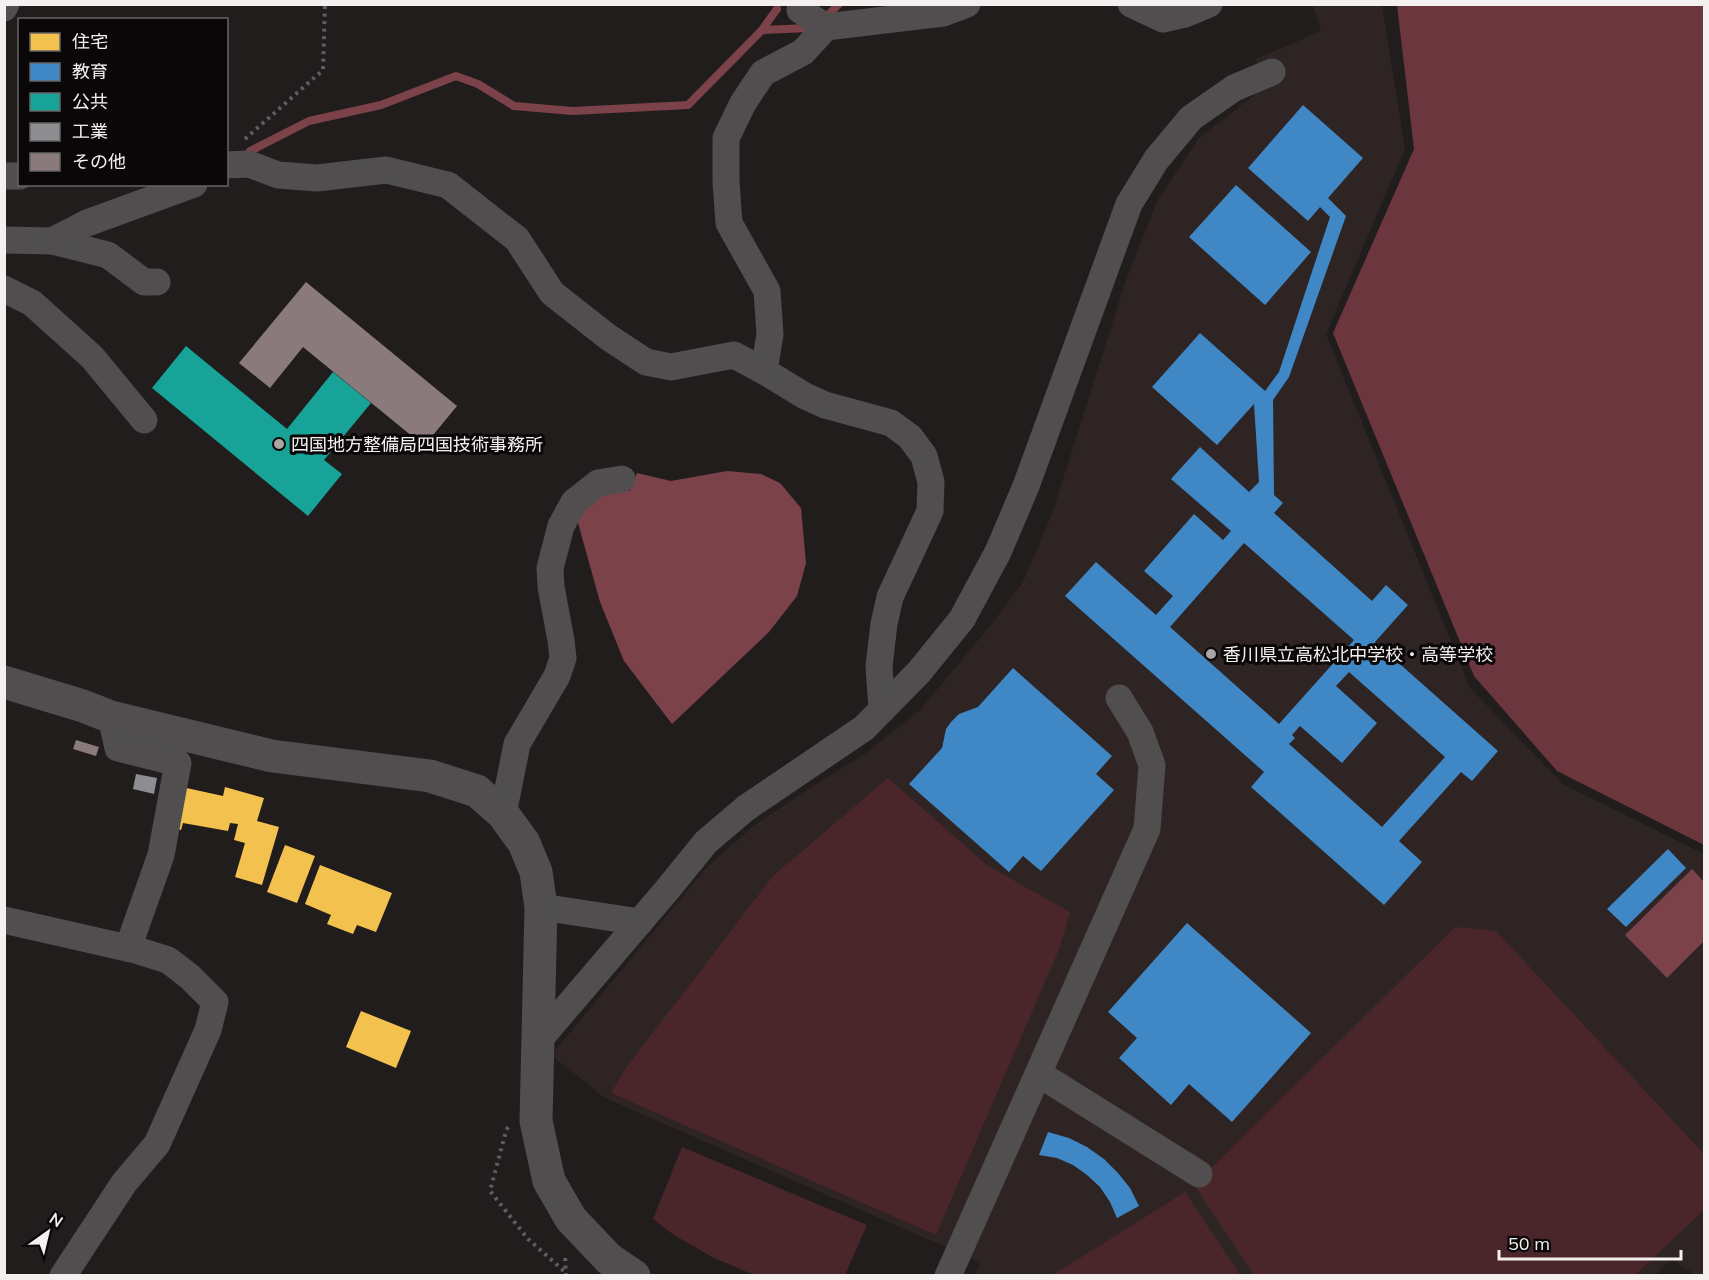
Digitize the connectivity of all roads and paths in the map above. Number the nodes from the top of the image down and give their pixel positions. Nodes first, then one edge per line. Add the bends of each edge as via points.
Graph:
1 (325, 4) edge
2 (967, 4) edge
3 (1131, 4) edge
4 (1209, 4) edge
5 (807, 12) edge
6 (1272, 72) dead end
7 (233, 155) edge
8 (189, 186) edge
9 (4, 240) edge
10 (52, 241) junction
11 (157, 282) dead end
12 (4, 289) edge
13 (764, 370) junction
14 (144, 420) dead end
15 (622, 479) dead end
16 (4, 682) edge
17 (1119, 698) dead end
18 (882, 710) junction
19 (111, 717) junction
20 (503, 814) junction
21 (540, 907) junction
22 (4, 920) edge
23 (640, 922) junction
24 (128, 948) junction
25 (538, 1041) junction
26 (1039, 1074) junction
27 (509, 1125) dead end
28 (1199, 1174) dead end
29 (564, 1270) dead end
30 (63, 1275) edge
31 (634, 1275) edge
32 (948, 1275) edge

1 - 7 path via 323,70
2 - 5 street via 943,13
3 - 4 street via 1163,18
5 - 13 street via 803,52 763,73 726,138 729,223 767,291 770,334
6 - 18 street via 1234,88 1191,118 1156,160 1129,204 998,552 962,619
7 - 13 street via 278,175 317,178 386,170 448,186 517,239 552,293 646,362 671,367 734,354
8 - 10 street via 87,223
9 - 10 street
10 - 11 street via 108,255 144,282
12 - 14 street via 32,303 92,357
13 - 18 street via 815,401 891,423 910,437 924,456 931,482 930,511 890,597 879,666
15 - 20 street via 598,483 574,502 561,526 550,568 563,658 557,676 517,744
16 - 19 street
17 - 26 street via 1140,732 1152,765 1147,829
18 - 23 street via 864,728 746,808 706,842
19 - 20 street via 272,756 430,776 477,791
19 - 24 street via 118,748 178,763 161,855
20 - 21 street via 524,843 536,872
21 - 23 street
21 - 25 street
22 - 24 street
23 - 25 street
24 - 30 street via 168,960 215,1002 208,1030 157,1144 124,1183
25 - 31 street via 536,1121 549,1181 571,1219 609,1259
26 - 28 street
26 - 32 street
27 - 29 path via 490,1191 528,1239

